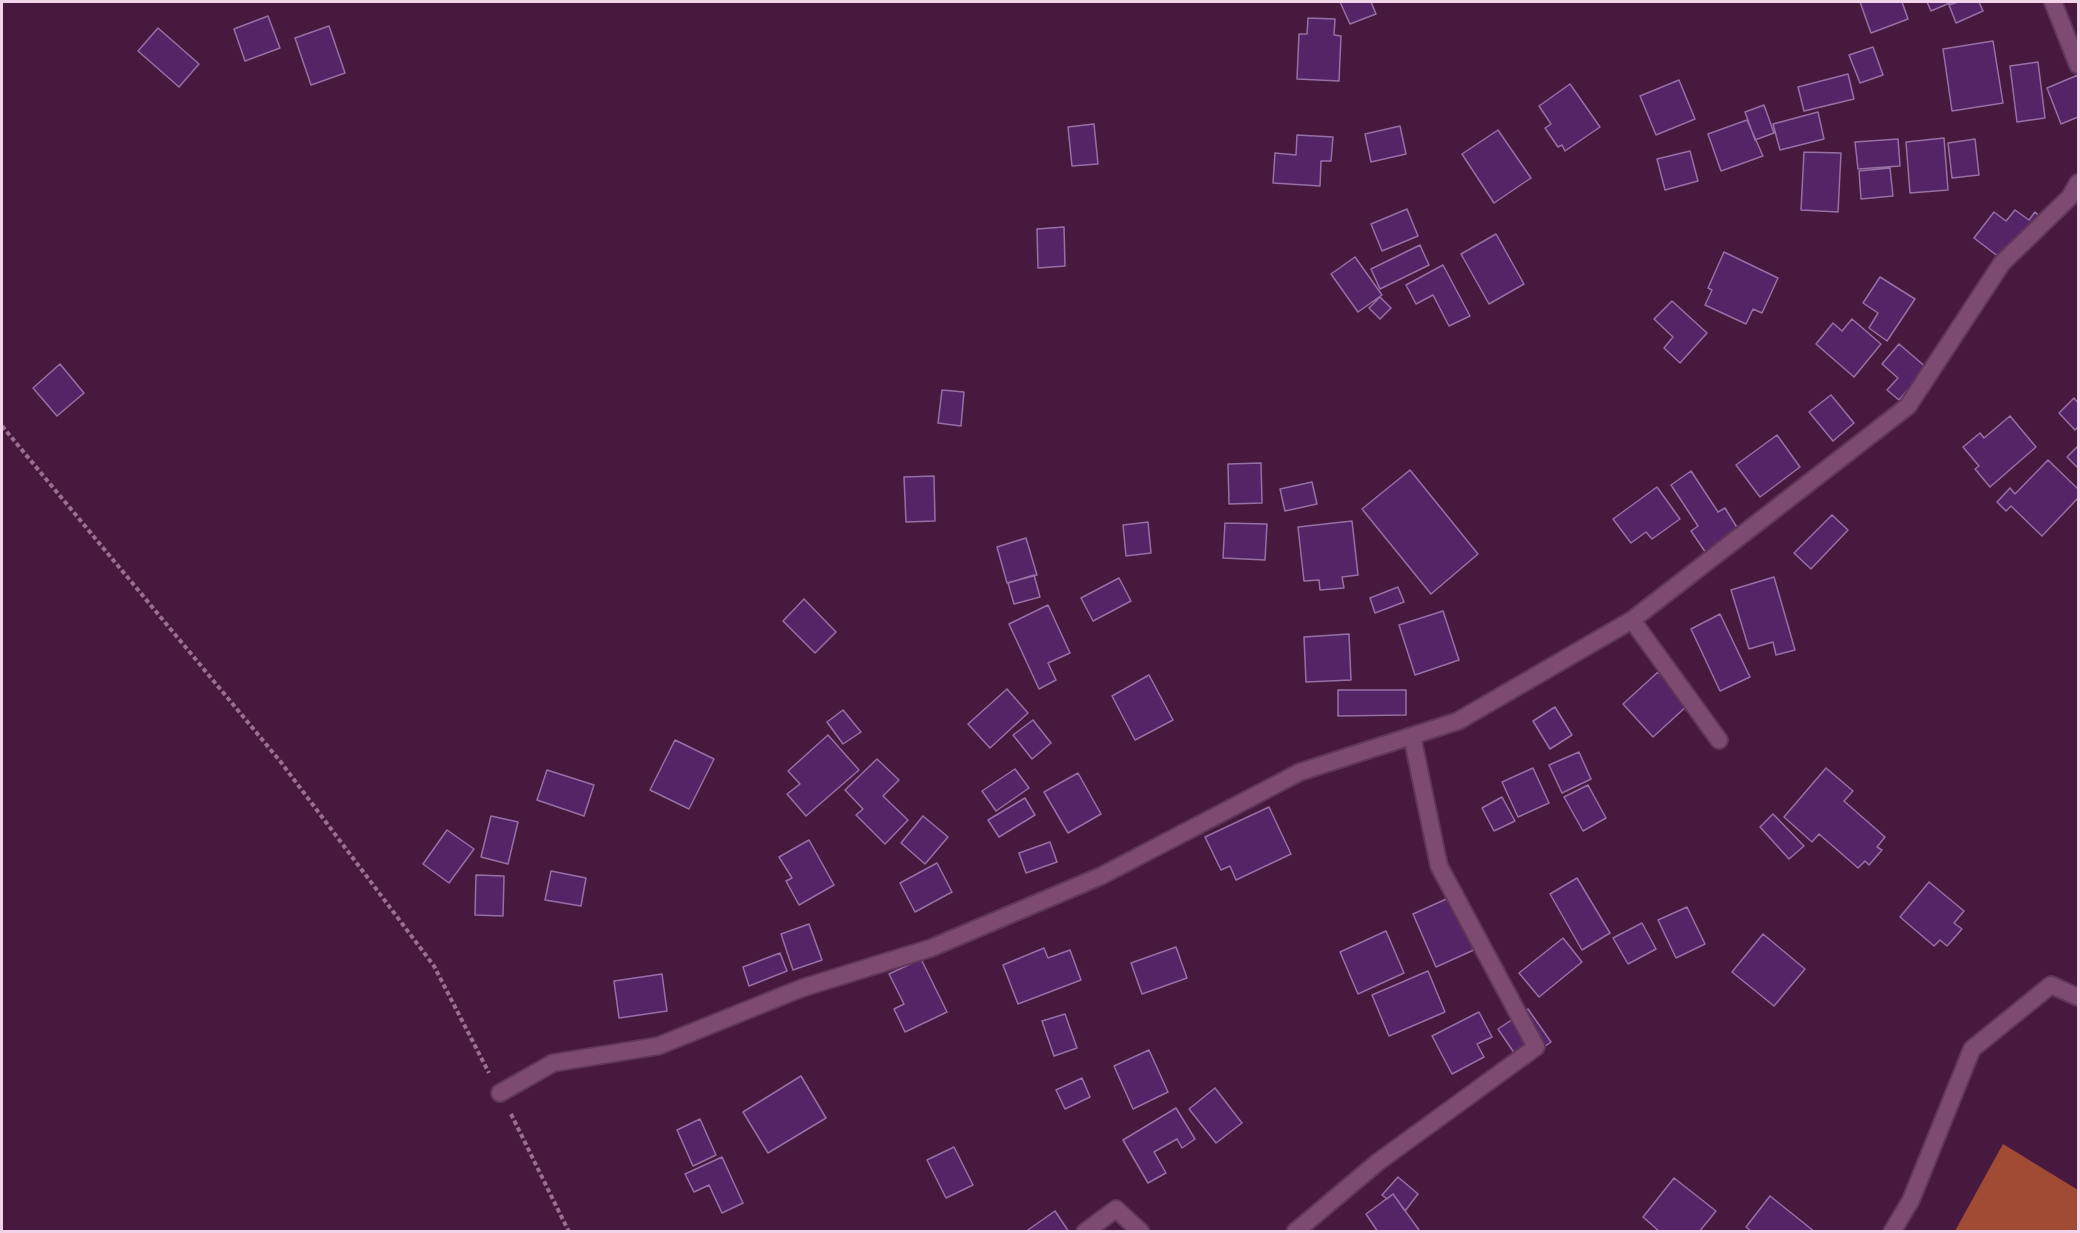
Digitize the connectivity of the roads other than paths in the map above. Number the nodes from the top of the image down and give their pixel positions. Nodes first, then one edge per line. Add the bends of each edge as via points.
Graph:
1 (2053, 2) edge
2 (2079, 66) edge
3 (2079, 183) edge
4 (1632, 620) junction
5 (1412, 736) junction
6 (1719, 740) dead end
7 (2079, 997) edge
8 (500, 1093) road end
9 (1085, 1232) edge
10 (1141, 1232) edge
11 (1295, 1232) edge
12 (1892, 1232) edge

1 - 2 street
3 - 4 street via 2070,197 2002,263 1908,406
4 - 5 street via 1458,721
4 - 6 street
5 - 8 street via 1300,772 1101,876 931,948 802,988 658,1046 553,1063
5 - 11 street via 1439,866 1536,1047 1378,1162
7 - 12 street via 2051,985 1972,1049 1911,1200
9 - 10 street via 1116,1209

